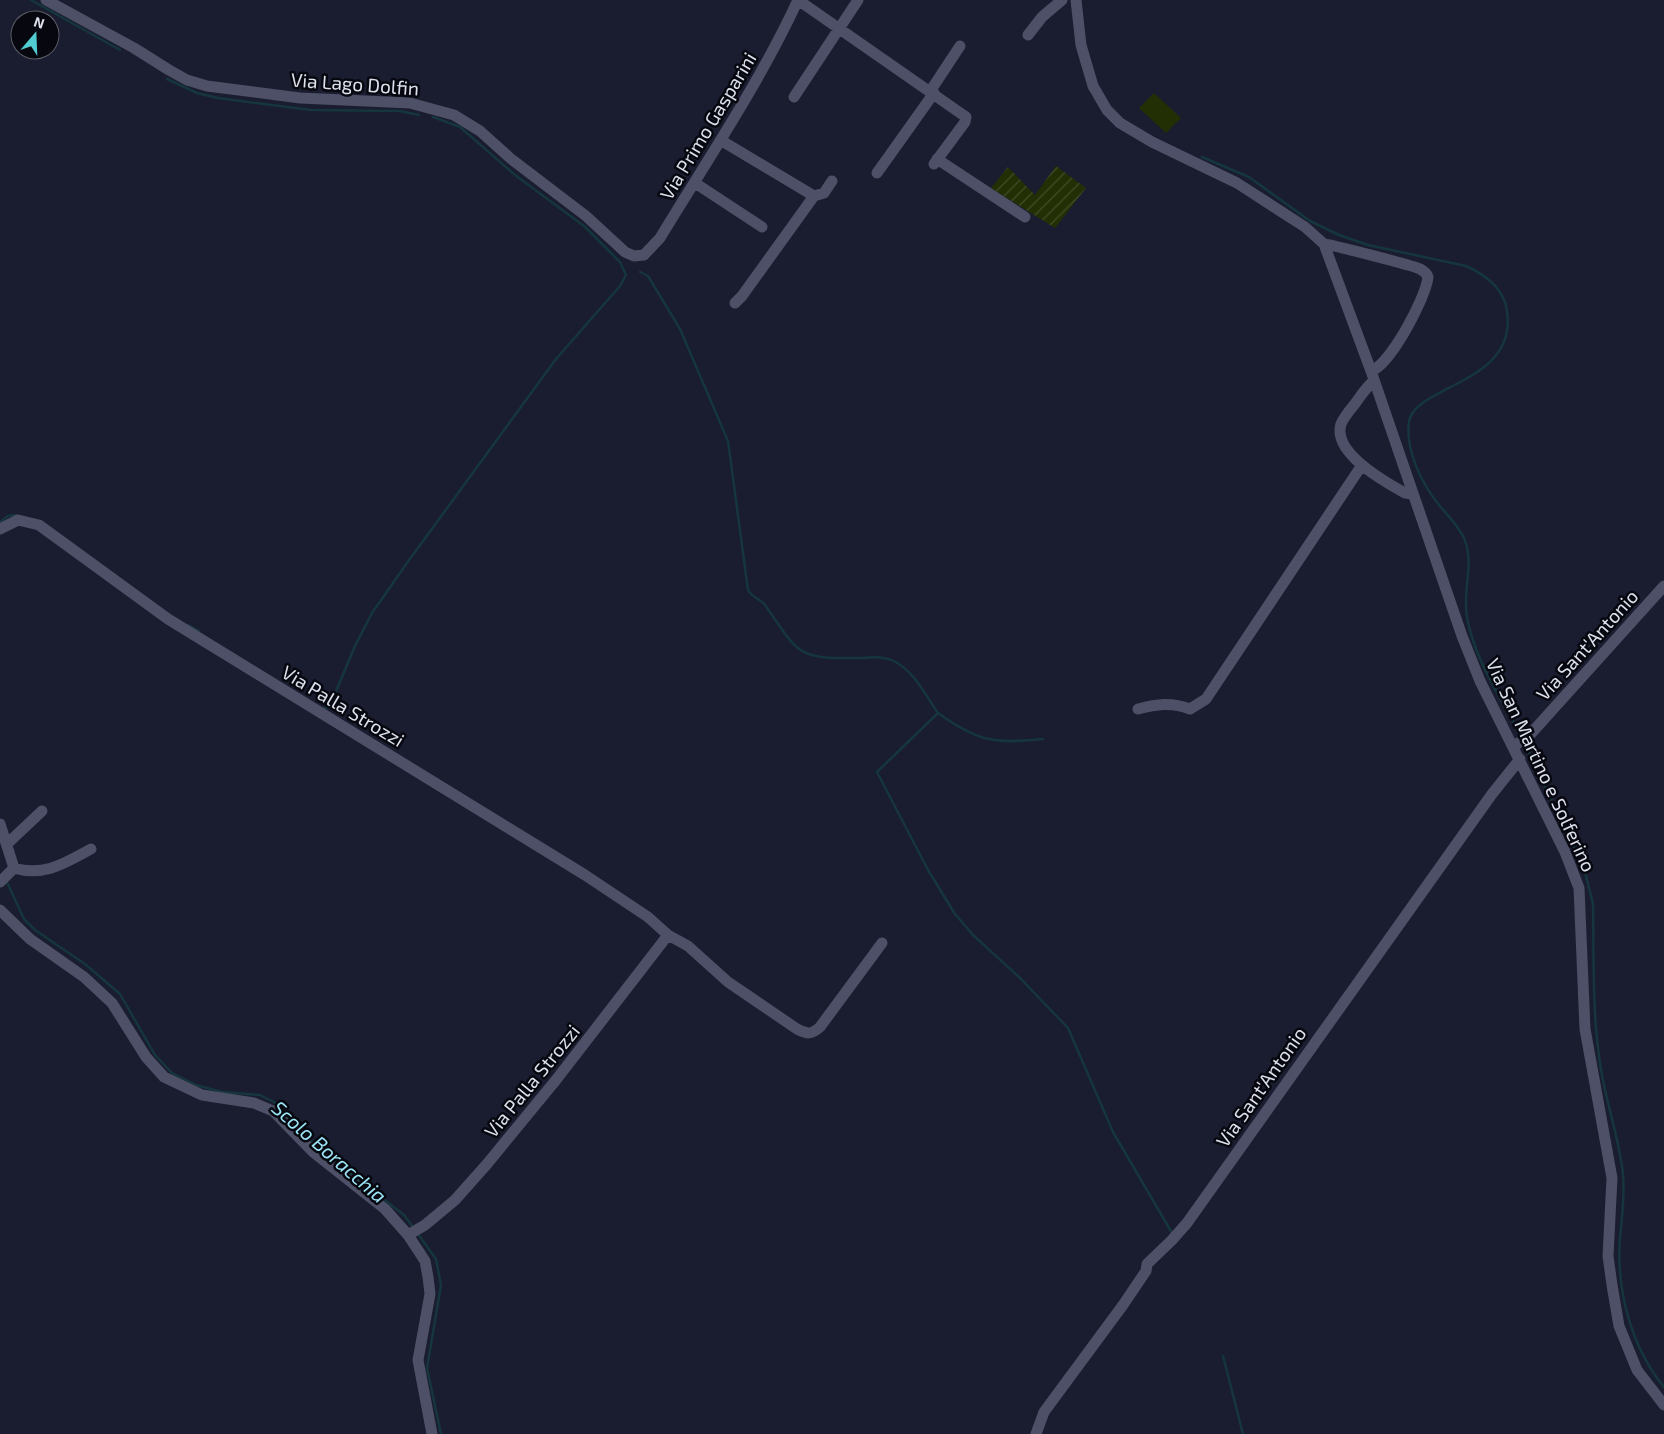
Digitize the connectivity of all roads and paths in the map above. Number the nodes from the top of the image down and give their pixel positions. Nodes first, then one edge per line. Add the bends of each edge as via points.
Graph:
1 (46, 0) edge
2 (798, 0) edge
3 (858, 0) edge
4 (1062, 0) edge
5 (1076, 0) edge
6 (840, 28) junction
7 (1028, 35) dead end
8 (960, 46) dead end
9 (932, 92) junction
10 (794, 98) dead end
11 (722, 141) junction
12 (877, 173) dead end
13 (832, 181) dead end
14 (695, 183) junction
15 (814, 196) junction
16 (1025, 217) dead end
17 (762, 227) dead end
18 (1324, 244) junction
19 (634, 256) joint
20 (734, 303) dead end
21 (1372, 376) junction
22 (1362, 465) junction
23 (1412, 494) junction
24 (0, 529) edge
25 (1664, 586) edge
26 (1138, 709) dead end
27 (1520, 742) junction
28 (1520, 759) junction
29 (42, 811) dead end
30 (0, 824) edge
31 (8, 843) junction
32 (90, 849) dead end
33 (12, 871) junction
34 (0, 882) edge
35 (0, 910) edge
36 (668, 935) junction
37 (882, 943) dead end
38 (415, 1230) junction
39 (1664, 1405) edge
40 (432, 1434) edge
41 (1036, 1434) edge

1 - 19 street, Via Lago Dolfin via 175,74 207,86 300,98 410,103 454,115 480,131
2 - 6 street
2 - 11 street, Via Primo Gasparini via 768,63
3 - 6 street
4 - 7 street via 1042,17
5 - 18 street, Via San Martino e Solferino via 1081,46 1093,86 1106,110 1120,123 1152,142 1237,182 1305,227
6 - 9 street
6 - 10 street
8 - 9 street
9 - 12 street
9 - 16 street via 966,117 936,162
11 - 14 street, Via Primo Gasparini
11 - 15 street
13 - 15 street via 824,193
14 - 17 street
14 - 19 street, Via Primo Gasparini via 651,250
15 - 20 street
18 - 21 street, Via San Martino e Solferino
18 - 21 street via 1420,268 1428,277 1421,301 1406,330
21 - 22 street via 1341,425 1340,436 1344,445
21 - 23 street, Via San Martino e Solferino
22 - 23 street
22 - 26 street via 1206,699 1190,709 1162,703
23 - 27 street, Via San Martino e Solferino via 1480,681
24 - 36 street, Via Palla Strozzi via 18,520 39,525 168,619 585,874 648,917
25 - 27 street, Via Sant'Antonio
27 - 28 street, Via San Martino e Solferino
28 - 39 street, Via San Martino e Solferino via 1579,888 1585,1029 1612,1178 1608,1256 1612,1285 1619,1326 1637,1370
28 - 41 street, Via Sant'Antonio via 1451,850 1186,1223 1147,1264 1146,1271 1123,1305 1044,1412
29 - 31 street
30 - 31 street
31 - 33 street
32 - 33 street via 62,865 40,872
33 - 34 street
35 - 38 street via 30,939 108,998 151,1063 164,1077 202,1095 254,1103 273,1111 312,1152
36 - 37 street, Via Palla Strozzi via 688,946 748,997 809,1034 820,1027
36 - 38 street, Via Palla Strozzi via 509,1138 455,1200
38 - 40 street via 425,1261 430,1294 418,1360

